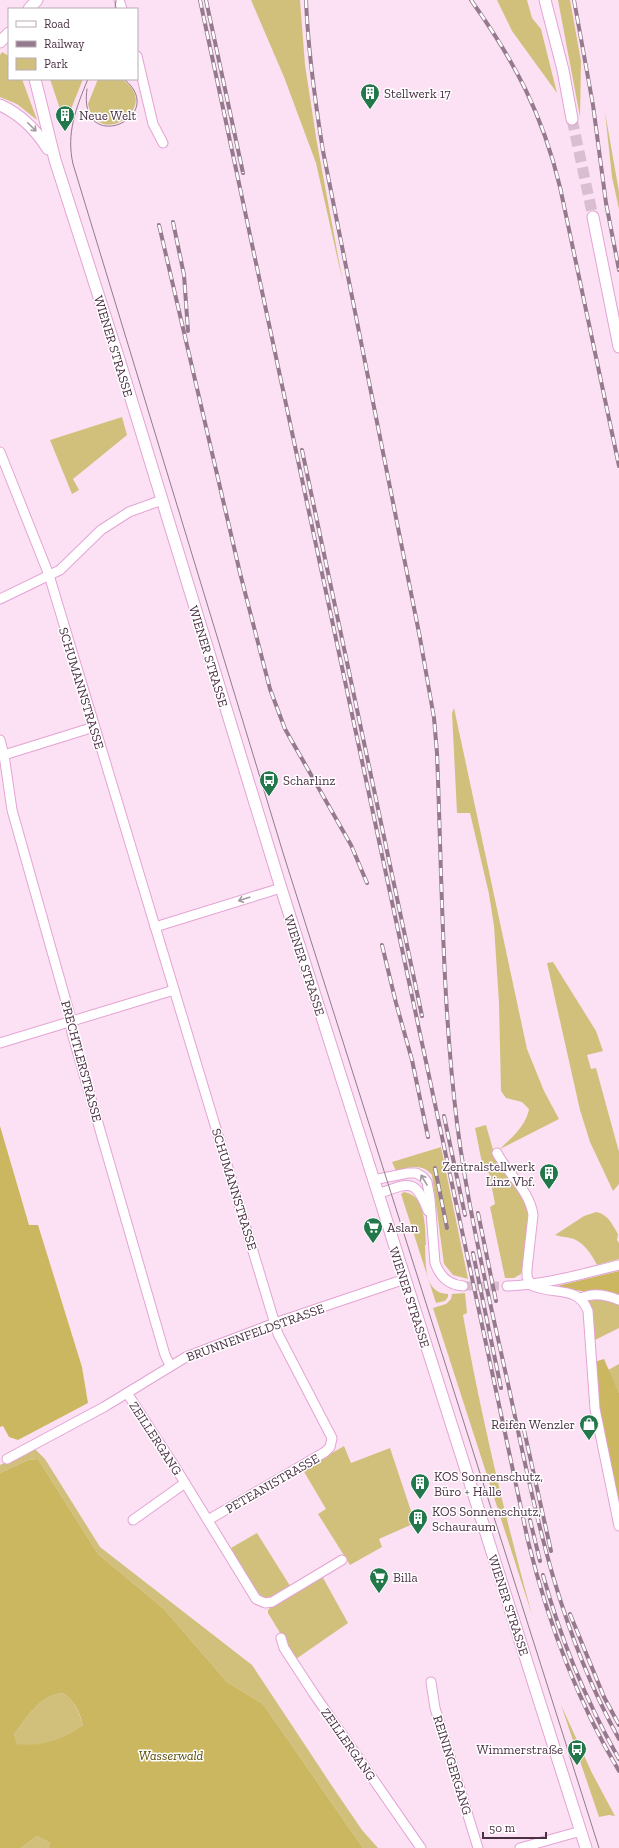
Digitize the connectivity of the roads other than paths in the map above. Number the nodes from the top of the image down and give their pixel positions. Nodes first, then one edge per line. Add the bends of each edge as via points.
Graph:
1 (37, 0) edge
2 (545, 0) edge
3 (30, 8) edge
4 (8, 34) edge
5 (0, 42) edge
6 (138, 60) edge
7 (27, 80) edge
8 (35, 80) edge
9 (0, 106) edge
10 (572, 119) tunnel mouth
11 (44, 121) junction
12 (163, 143) dead end
13 (55, 160) junction
14 (592, 217) tunnel mouth
15 (619, 347) edge
16 (0, 452) edge
17 (162, 500) junction
18 (49, 575) junction
19 (0, 599) edge
20 (94, 727) junction
21 (0, 740) edge
22 (4, 755) junction
23 (281, 888) junction
24 (155, 927) junction
25 (174, 990) junction
26 (71, 1021) junction
27 (0, 1043) edge
28 (497, 1153) dead end
29 (374, 1180) junction
30 (378, 1194) junction
31 (431, 1218) junction
32 (619, 1265) edge
33 (405, 1279) junction
34 (463, 1286) tunnel mouth
35 (507, 1286) tunnel mouth
36 (531, 1286) junction
37 (581, 1298) junction
38 (619, 1300) edge
39 (275, 1323) junction
40 (170, 1365) junction
41 (127, 1393) junction
42 (332, 1443) joint
43 (7, 1459) dead end
44 (185, 1483) junction
45 (133, 1520) dead end
46 (208, 1520) junction
47 (619, 1526) edge
48 (342, 1560) dead end
49 (281, 1638) dead end
50 (431, 1682) dead end
51 (581, 1831) junction
52 (421, 1848) edge
53 (478, 1848) edge
54 (520, 1848) edge
55 (586, 1848) edge

1 - 3 main road
2 - 10 main road via 563,70
4 - 5 main road
6 - 12 street via 153,124
7 - 11 main road
8 - 11 main road, WIENER STRASSE
9 -> 13 main road via 33,128
11 - 13 main road, WIENER STRASSE
13 - 17 main road, WIENER STRASSE
14 - 15 main road
16 - 18 street, SCHUMANNSTRASSE
17 - 18 street via 129,512 101,530 60,570
17 - 23 main road, WIENER STRASSE
18 - 19 street
18 - 20 street, SCHUMANNSTRASSE
20 - 22 street
20 - 24 street, SCHUMANNSTRASSE
21 - 22 street, PRECHTLERSTRASSE
22 - 26 street, PRECHTLERSTRASSE via 12,810
23 -> 24 street
23 - 29 main road, WIENER STRASSE
24 - 25 street, SCHUMANNSTRASSE
25 - 26 street
25 - 39 street, SCHUMANNSTRASSE
26 - 27 street
26 - 40 street, PRECHTLERSTRASSE via 72,1033
28 - 36 street via 526,1194 532,1207 527,1269
29 - 30 main road, WIENER STRASSE
31 -> 29 street via 427,1182 420,1174 408,1173
30 - 31 street via 398,1187 414,1186 424,1199
30 - 33 main road, WIENER STRASSE
31 - 34 street via 435,1263 438,1270 450,1283
32 - 36 street
33 - 39 street, BRUNNENFELDSTRASSE
33 - 51 main road, WIENER STRASSE
35 - 36 street
36 - 37 street via 546,1291 574,1294
37 - 38 street via 599,1295
37 - 47 street via 589,1321 595,1409
39 - 40 street, BRUNNENFELDSTRASSE via 206,1348
39 - 42 street, SCHUMANNSTRASSE via 278,1334 329,1429
40 - 41 street, BRUNNENFELDSTRASSE
41 - 43 street, BRUNNENFELDSTRASSE via 73,1425
41 - 44 street, ZEILLERGANG
42 - 46 street, PETEANISTRASSE via 325,1452
44 - 45 street, ZEILLERGANG
44 - 46 street, ZEILLERGANG
46 - 48 street, ZEILLERGANG via 252,1595 260,1601 272,1602 280,1599
49 - 52 street, ZEILLERGANG via 284,1648 310,1688
50 - 53 street, REININGERGANG via 435,1708
51 - 54 street
51 - 55 main road, WIENER STRASSE

